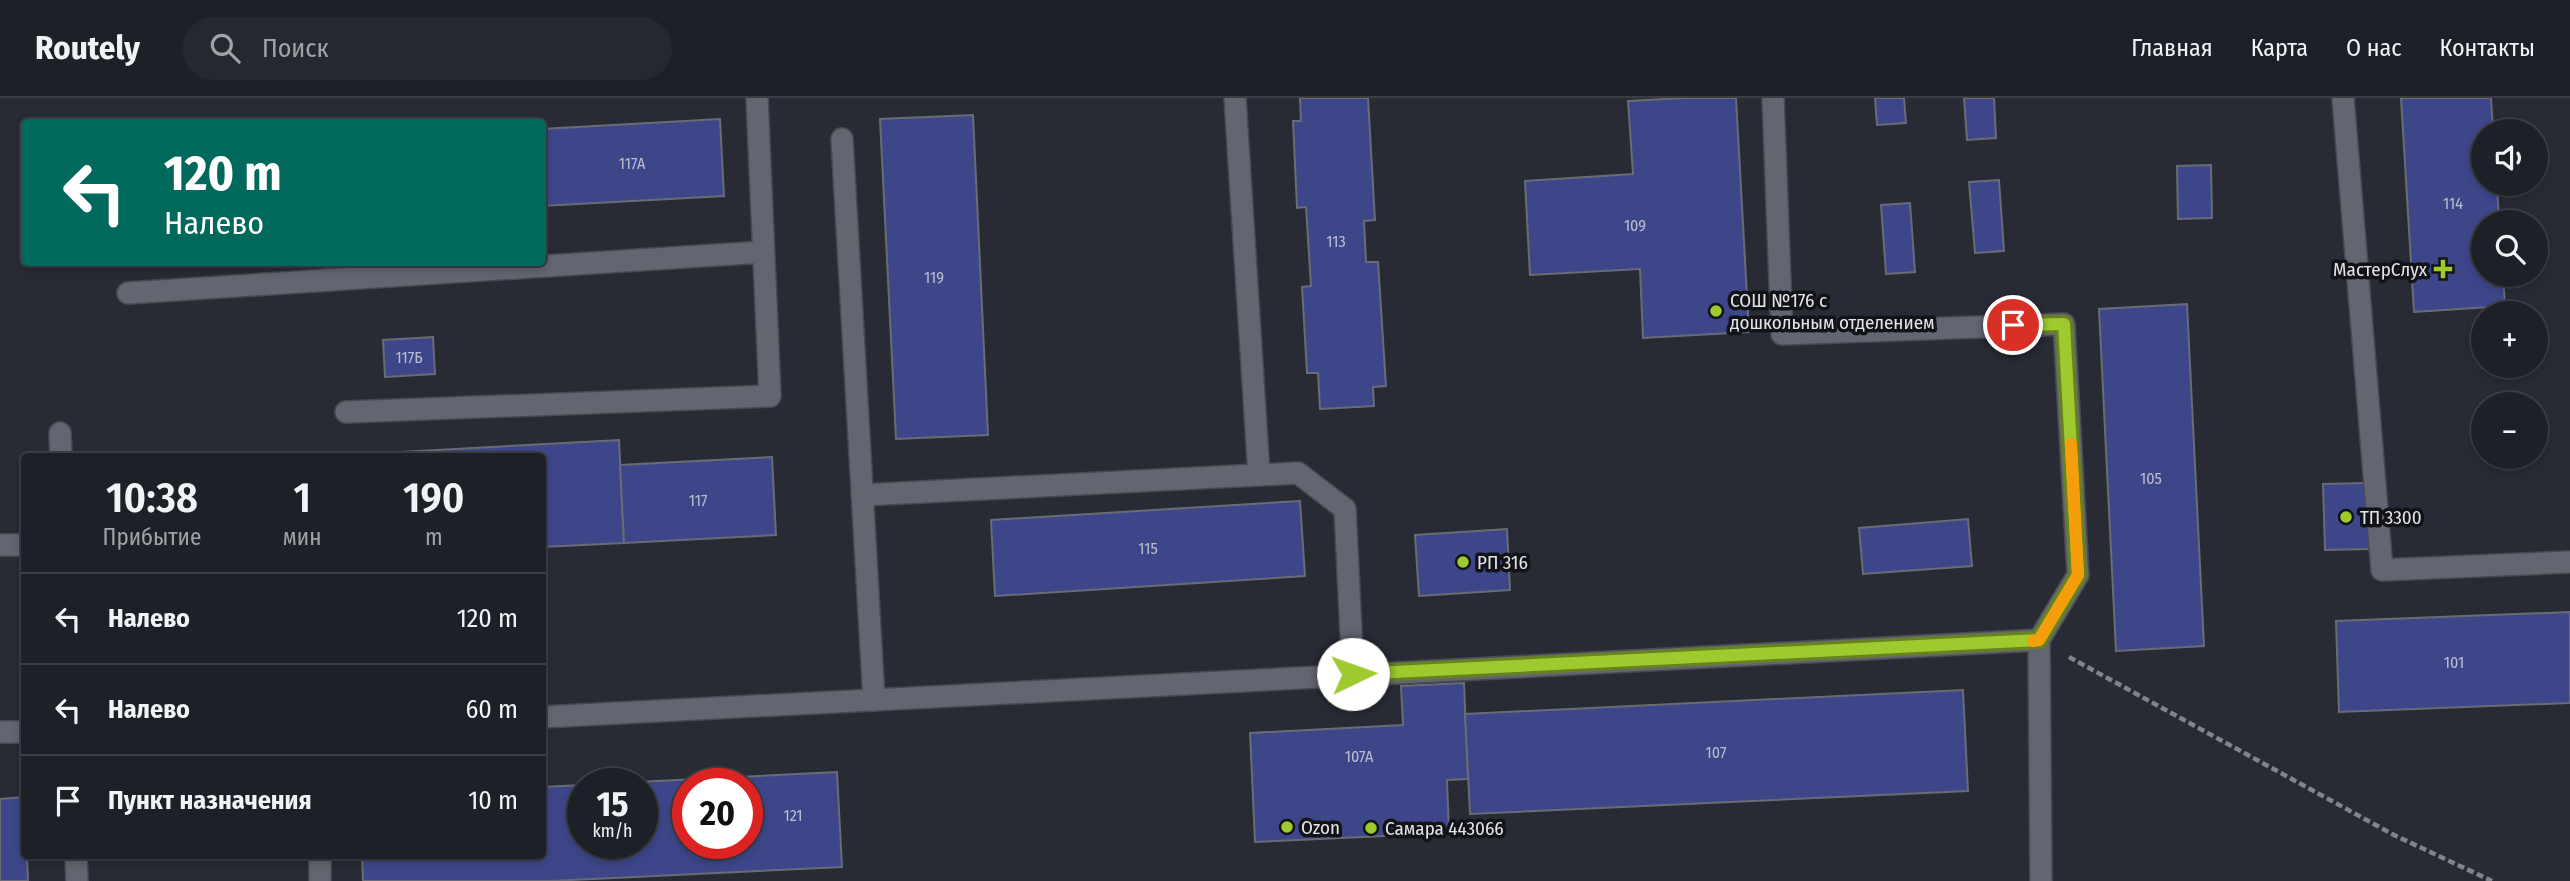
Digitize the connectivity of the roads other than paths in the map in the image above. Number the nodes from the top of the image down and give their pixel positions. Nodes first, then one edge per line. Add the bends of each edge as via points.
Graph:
1 (757, 98) edge
2 (1235, 98) edge
3 (1773, 98) edge
4 (2343, 98) edge
5 (842, 139) dead end
6 (763, 252) junction
7 (128, 293) dead end
8 (346, 412) dead end
9 (60, 433) dead end
10 (61, 453) edge
11 (1259, 475) junction
12 (862, 495) junction
13 (0, 545) edge
14 (21, 545) edge
15 (2570, 562) edge
16 (2039, 640) junction
17 (1353, 674) junction
18 (874, 700) junction
19 (546, 717) edge
20 (0, 732) edge
21 (21, 732) edge
22 (76, 859) edge
23 (320, 859) edge
24 (77, 881) edge
25 (320, 881) edge
26 (2041, 881) edge

1 - 6 lane
2 - 11 lane
3 - 16 lane via 1782,334 2064,324 2078,575
4 - 15 lane via 2382,570
5 - 12 lane
6 - 7 lane
6 - 8 lane via 770,396
9 - 10 lane
11 - 12 lane
11 - 17 lane via 1298,473 1345,509
12 - 18 lane
13 - 14 lane
16 - 17 lane
16 - 26 lane
17 - 18 lane
18 - 19 lane
20 - 21 lane
22 - 24 lane
23 - 25 lane

